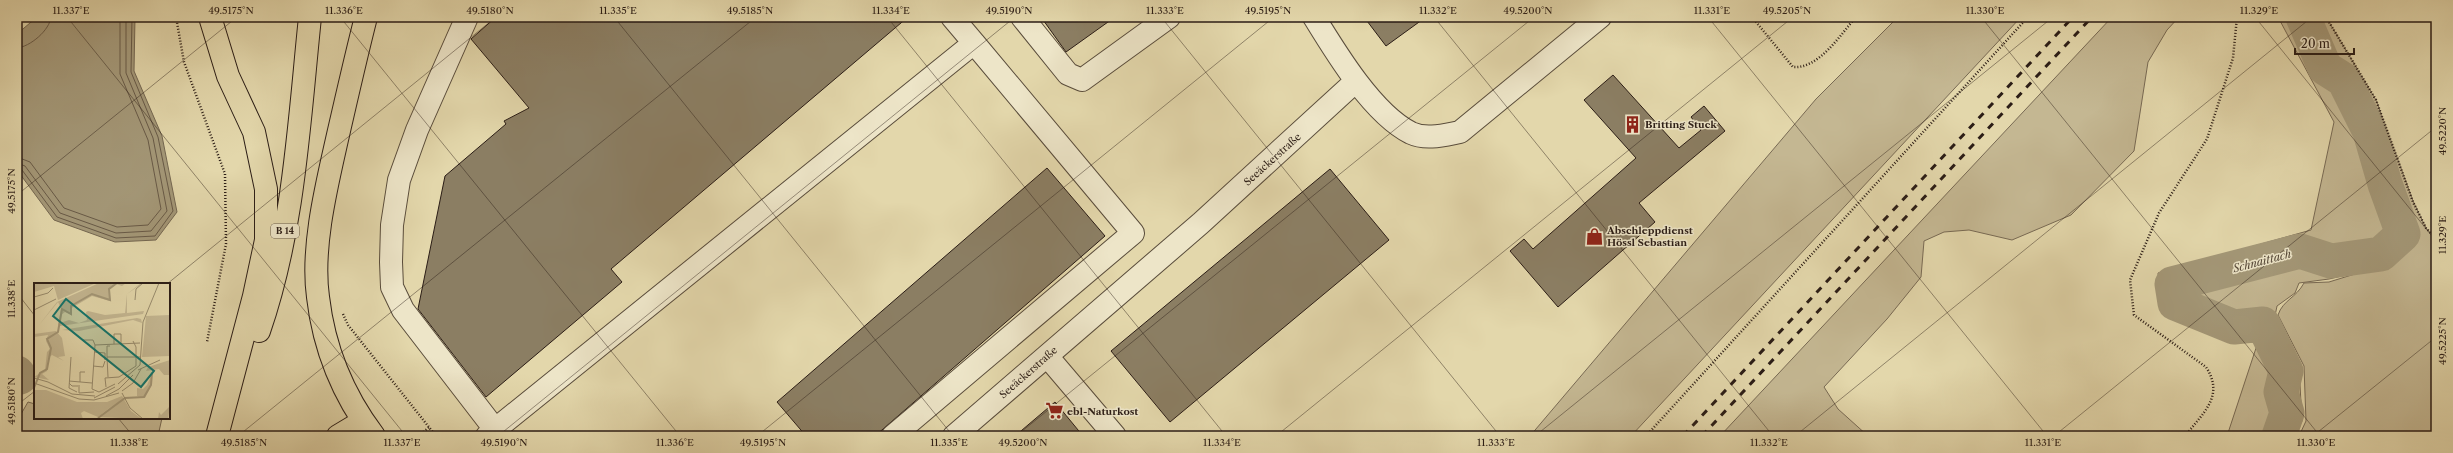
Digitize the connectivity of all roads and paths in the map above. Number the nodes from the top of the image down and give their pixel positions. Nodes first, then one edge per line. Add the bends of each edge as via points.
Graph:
1 (176, 17) edge
2 (210, 17) edge
3 (310, 17) edge
4 (366, 17) edge
5 (467, 17) edge
6 (952, 17) edge
7 (1022, 17) edge
8 (1169, 17) edge
9 (1314, 17) edge
10 (1600, 17) edge
11 (1752, 17) edge
12 (1856, 17) edge
13 (2028, 17) edge
14 (2237, 17) edge
15 (2326, 17) edge
16 (974, 43) junction
17 (1356, 81) junction
18 (2436, 238) edge
19 (342, 312) dead end
20 (207, 342) dead end
21 (1047, 356) junction
22 (429, 427) junction
23 (369, 429) edge
24 (494, 434) edge
25 (218, 436) edge
26 (338, 436) edge
27 (419, 436) edge
28 (436, 436) edge
29 (892, 436) edge
30 (954, 436) edge
31 (1115, 436) edge
32 (1646, 436) edge
33 (2185, 436) edge

1 - 20 path via 184,62 225,174 226,244
2 - 25 main road via 228,76 254,132 266,189 266,240
3 - 25 main road, B 14 via 293,192 271,295
4 - 23 main road via 327,184 318,242 317,296 327,344 341,384
5 - 24 street via 417,130 399,180 392,225 392,287 403,310
6 - 16 street
7 - 8 street via 1068,74 1082,80
9 - 17 street
10 - 17 street via 1460,132 1431,137 1412,133 1382,111
11 - 12 path via 1793,67 1804,68 1820,57
13 - 32 path
14 - 33 path via 2233,58 2207,139 2159,213 2130,280 2134,315 2206,367 2213,377 2215,389 2210,403
15 - 18 path via 2376,100 2413,202 2426,228
16 - 24 street
16 - 29 street via 1133,233
17 - 21 street, Seeäckerstraße via 1201,223
19 - 22 path via 348,325
21 - 30 street, Seeäckerstraße
21 - 31 street
22 - 27 path
22 - 28 path
23 - 26 main road

